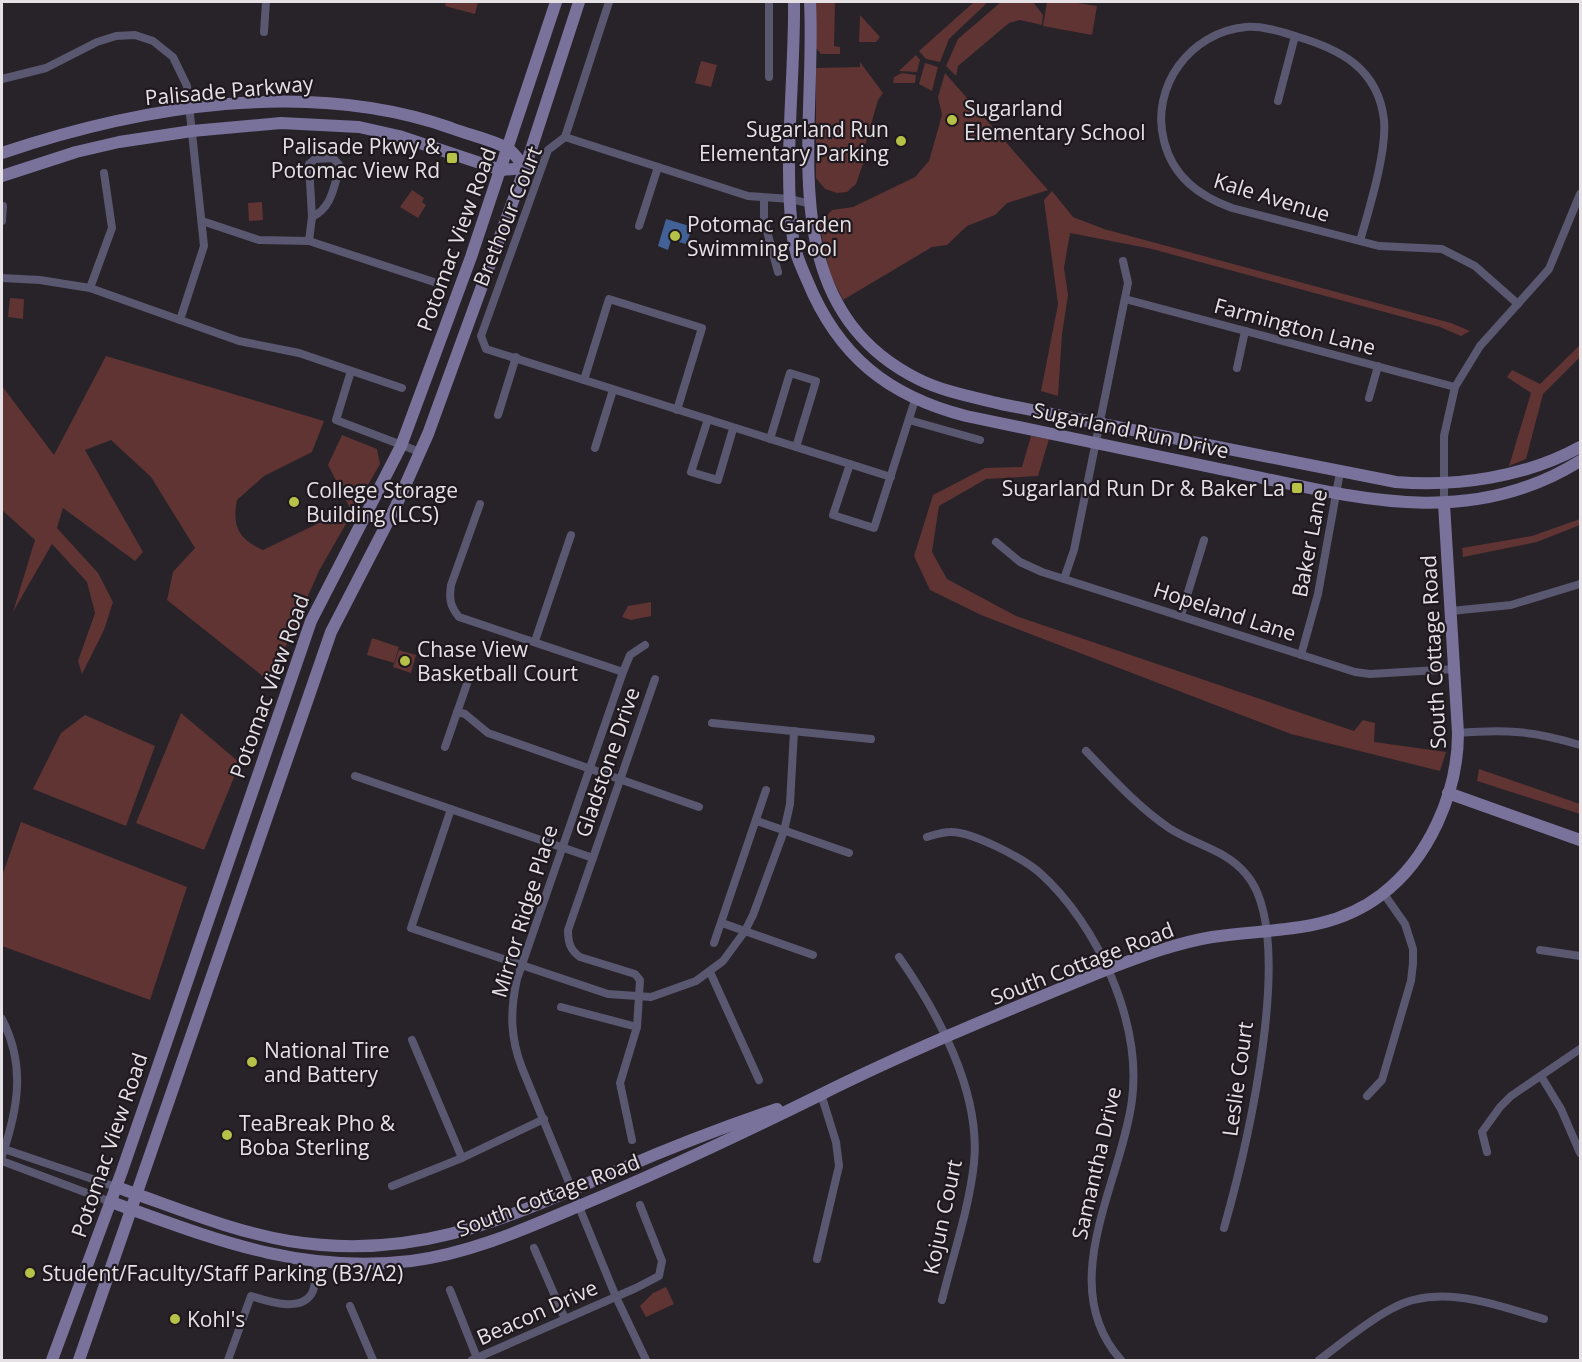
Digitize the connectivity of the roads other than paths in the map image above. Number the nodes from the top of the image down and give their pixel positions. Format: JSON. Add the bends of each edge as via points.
{"nodes":[{"id":1,"x":266,"y":2,"type":"edge"},
{"id":2,"x":556,"y":2,"type":"edge"},
{"id":3,"x":579,"y":2,"type":"edge"},
{"id":4,"x":609,"y":2,"type":"edge"},
{"id":5,"x":769,"y":2,"type":"edge"},
{"id":6,"x":794,"y":2,"type":"edge"},
{"id":7,"x":810,"y":2,"type":"edge"},
{"id":8,"x":264,"y":32,"type":"dead end"},
{"id":9,"x":1295,"y":36,"type":"junction"},
{"id":10,"x":769,"y":76,"type":"dead end"},
{"id":11,"x":2,"y":79,"type":"edge"},
{"id":12,"x":1278,"y":101,"type":"dead end"},
{"id":13,"x":190,"y":110,"type":"junction"},
{"id":14,"x":192,"y":131,"type":"junction"},
{"id":15,"x":565,"y":136,"type":"junction"},
{"id":16,"x":509,"y":149,"type":"junction"},
{"id":17,"x":2,"y":153,"type":"edge"},
{"id":18,"x":658,"y":167,"type":"junction"},
{"id":19,"x":525,"y":168,"type":"junction"},
{"id":20,"x":501,"y":170,"type":"junction"},
{"id":21,"x":104,"y":173,"type":"dead end"},
{"id":22,"x":2,"y":176,"type":"edge"},
{"id":23,"x":1581,"y":195,"type":"edge"},
{"id":24,"x":764,"y":198,"type":"junction"},
{"id":25,"x":791,"y":198,"type":"junction"},
{"id":26,"x":810,"y":204,"type":"junction"},
{"id":27,"x":3,"y":206,"type":"edge"},
{"id":28,"x":312,"y":218,"type":"junction"},
{"id":29,"x":2,"y":221,"type":"edge"},
{"id":30,"x":202,"y":221,"type":"junction"},
{"id":31,"x":639,"y":226,"type":"dead end"},
{"id":32,"x":309,"y":241,"type":"junction"},
{"id":33,"x":1360,"y":241,"type":"junction"},
{"id":34,"x":1123,"y":261,"type":"dead end"},
{"id":35,"x":778,"y":272,"type":"dead end"},
{"id":36,"x":2,"y":278,"type":"edge"},
{"id":37,"x":437,"y":283,"type":"dead end"},
{"id":38,"x":90,"y":288,"type":"junction"},
{"id":39,"x":1125,"y":299,"type":"junction"},
{"id":40,"x":1518,"y":304,"type":"junction"},
{"id":41,"x":180,"y":320,"type":"junction"},
{"id":42,"x":1245,"y":332,"type":"junction"},
{"id":43,"x":516,"y":357,"type":"junction"},
{"id":44,"x":1378,"y":366,"type":"junction"},
{"id":45,"x":1237,"y":368,"type":"dead end"},
{"id":46,"x":351,"y":371,"type":"junction"},
{"id":47,"x":584,"y":380,"type":"junction"},
{"id":48,"x":402,"y":387,"type":"dead end"},
{"id":49,"x":1455,"y":387,"type":"junction"},
{"id":50,"x":613,"y":390,"type":"junction"},
{"id":51,"x":1369,"y":398,"type":"dead end"},
{"id":52,"x":915,"y":400,"type":"junction"},
{"id":53,"x":677,"y":410,"type":"junction"},
{"id":54,"x":498,"y":415,"type":"dead end"},
{"id":55,"x":708,"y":419,"type":"junction"},
{"id":56,"x":909,"y":420,"type":"junction"},
{"id":57,"x":1099,"y":424,"type":"junction"},
{"id":58,"x":733,"y":429,"type":"junction"},
{"id":59,"x":770,"y":439,"type":"junction"},
{"id":60,"x":980,"y":441,"type":"dead end"},
{"id":61,"x":1095,"y":443,"type":"junction"},
{"id":62,"x":401,"y":446,"type":"junction"},
{"id":63,"x":796,"y":447,"type":"junction"},
{"id":64,"x":1581,"y":447,"type":"edge"},
{"id":65,"x":595,"y":448,"type":"dead end"},
{"id":66,"x":420,"y":452,"type":"junction"},
{"id":67,"x":1581,"y":461,"type":"edge"},
{"id":68,"x":850,"y":464,"type":"junction"},
{"id":69,"x":1340,"y":472,"type":"junction"},
{"id":70,"x":891,"y":477,"type":"junction"},
{"id":71,"x":1444,"y":483,"type":"junction"},
{"id":72,"x":1337,"y":495,"type":"junction"},
{"id":73,"x":480,"y":504,"type":"dead end"},
{"id":74,"x":1444,"y":504,"type":"junction"},
{"id":75,"x":572,"y":535,"type":"dead end"},
{"id":76,"x":1204,"y":540,"type":"dead end"},
{"id":77,"x":996,"y":542,"type":"dead end"},
{"id":78,"x":1064,"y":579,"type":"junction"},
{"id":79,"x":1581,"y":584,"type":"edge"},
{"id":80,"x":1451,"y":611,"type":"junction"},
{"id":81,"x":1181,"y":615,"type":"junction"},
{"id":82,"x":535,"y":641,"type":"junction"},
{"id":83,"x":645,"y":645,"type":"dead end"},
{"id":84,"x":1301,"y":655,"type":"junction"},
{"id":85,"x":1455,"y":669,"type":"junction"},
{"id":86,"x":623,"y":672,"type":"junction"},
{"id":87,"x":469,"y":678,"type":"dead end"},
{"id":88,"x":655,"y":678,"type":"dead end"},
{"id":89,"x":457,"y":712,"type":"junction"},
{"id":90,"x":712,"y":723,"type":"dead end"},
{"id":91,"x":794,"y":731,"type":"junction"},
{"id":92,"x":1458,"y":733,"type":"junction"},
{"id":93,"x":871,"y":739,"type":"dead end"},
{"id":94,"x":1581,"y":746,"type":"edge"},
{"id":95,"x":445,"y":747,"type":"dead end"},
{"id":96,"x":1086,"y":751,"type":"dead end"},
{"id":97,"x":590,"y":770,"type":"junction"},
{"id":98,"x":355,"y":776,"type":"dead end"},
{"id":99,"x":621,"y":780,"type":"junction"},
{"id":100,"x":766,"y":790,"type":"dead end"},
{"id":101,"x":1448,"y":793,"type":"junction"},
{"id":102,"x":699,"y":807,"type":"dead end"},
{"id":103,"x":451,"y":809,"type":"junction"},
{"id":104,"x":757,"y":821,"type":"junction"},
{"id":105,"x":784,"y":831,"type":"junction"},
{"id":106,"x":927,"y":837,"type":"dead end"},
{"id":107,"x":1581,"y":840,"type":"edge"},
{"id":108,"x":562,"y":847,"type":"junction"},
{"id":109,"x":849,"y":853,"type":"dead end"},
{"id":110,"x":593,"y":858,"type":"junction"},
{"id":111,"x":1384,"y":894,"type":"junction"},
{"id":112,"x":722,"y":923,"type":"junction"},
{"id":113,"x":745,"y":931,"type":"junction"},
{"id":114,"x":1268,"y":933,"type":"junction"},
{"id":115,"x":714,"y":943,"type":"dead end"},
{"id":116,"x":1540,"y":950,"type":"dead end"},
{"id":117,"x":813,"y":955,"type":"dead end"},
{"id":118,"x":1581,"y":956,"type":"edge"},
{"id":119,"x":899,"y":957,"type":"dead end"},
{"id":120,"x":521,"y":966,"type":"junction"},
{"id":121,"x":1107,"y":970,"type":"junction"},
{"id":122,"x":710,"y":972,"type":"junction"},
{"id":123,"x":640,"y":998,"type":"junction"},
{"id":124,"x":561,"y":1007,"type":"dead end"},
{"id":125,"x":2,"y":1019,"type":"edge"},
{"id":126,"x":637,"y":1027,"type":"junction"},
{"id":127,"x":948,"y":1038,"type":"junction"},
{"id":128,"x":412,"y":1040,"type":"dead end"},
{"id":129,"x":1581,"y":1049,"type":"edge"},
{"id":130,"x":1541,"y":1076,"type":"junction"},
{"id":131,"x":759,"y":1080,"type":"dead end"},
{"id":132,"x":821,"y":1094,"type":"junction"},
{"id":133,"x":1366,"y":1096,"type":"dead end"},
{"id":134,"x":544,"y":1119,"type":"junction"},
{"id":135,"x":632,"y":1140,"type":"dead end"},
{"id":136,"x":3,"y":1152,"type":"edge"},
{"id":137,"x":1487,"y":1152,"type":"dead end"},
{"id":138,"x":1581,"y":1153,"type":"edge"},
{"id":139,"x":462,"y":1158,"type":"junction"},
{"id":140,"x":2,"y":1161,"type":"edge"},
{"id":141,"x":393,"y":1186,"type":"dead end"},
{"id":142,"x":116,"y":1187,"type":"junction"},
{"id":143,"x":573,"y":1190,"type":"junction"},
{"id":144,"x":137,"y":1194,"type":"junction"},
{"id":145,"x":111,"y":1202,"type":"junction"},
{"id":146,"x":640,"y":1205,"type":"dead end"},
{"id":147,"x":579,"y":1206,"type":"junction"},
{"id":148,"x":132,"y":1210,"type":"junction"},
{"id":149,"x":1224,"y":1228,"type":"dead end"},
{"id":150,"x":534,"y":1248,"type":"dead end"},
{"id":151,"x":817,"y":1259,"type":"dead end"},
{"id":152,"x":317,"y":1262,"type":"junction"},
{"id":153,"x":450,"y":1290,"type":"dead end"},
{"id":154,"x":616,"y":1297,"type":"junction"},
{"id":155,"x":942,"y":1300,"type":"dead end"},
{"id":156,"x":350,"y":1306,"type":"dead end"},
{"id":157,"x":565,"y":1319,"type":"junction"},
{"id":158,"x":1544,"y":1319,"type":"dead end"},
{"id":159,"x":474,"y":1359,"type":"edge"},
{"id":160,"x":52,"y":1360,"type":"edge"},
{"id":161,"x":79,"y":1360,"type":"edge"},
{"id":162,"x":228,"y":1360,"type":"edge"},
{"id":163,"x":373,"y":1360,"type":"edge"},
{"id":164,"x":646,"y":1360,"type":"edge"},
{"id":165,"x":1121,"y":1360,"type":"edge"},
{"id":166,"x":1319,"y":1360,"type":"edge"}],
"edges":[{"from":1,"to":8,"type":"street"},
{"from":2,"to":16,"type":"street","name":"Potomac View Road"},
{"from":3,"to":19,"type":"street","name":"Potomac View Road"},
{"from":4,"to":15,"type":"street","name":"Brethour Court"},
{"from":5,"to":10,"type":"street"},
{"from":6,"to":25,"type":"street","name":"Sugarland Run Drive"},
{"from":7,"to":26,"type":"street","name":"Sugarland Run Drive"},
{"from":9,"to":12,"type":"street"},
{"from":9,"to":33,"type":"street","name":"Kale Avenue","via":[[1345,55],[1368,77],[1378,98],[1384,120],[1383,141]]},
{"from":9,"to":33,"type":"street","name":"Kale Avenue","via":[[1246,27],[1219,34],[1196,47],[1174,73],[1162,100],[1166,150],[1185,181],[1216,202]]},
{"from":11,"to":13,"type":"street","via":[[46,68],[103,39],[135,35],[153,41],[173,57],[183,73]]},
{"from":13,"to":14,"type":"street"},
{"from":13,"to":16,"type":"street","name":"Palisade Parkway","via":[[276,102],[337,103],[413,116]]},
{"from":13,"to":17,"type":"street","name":"Palisade Parkway","via":[[116,121]]},
{"from":14,"to":20,"type":"street","name":"Palisade Parkway","via":[[281,123],[353,126],[399,136]]},
{"from":14,"to":22,"type":"street","name":"Palisade Parkway","via":[[98,147]]},
{"from":14,"to":30,"type":"street"},
{"from":15,"to":18,"type":"street"},
{"from":15,"to":43,"type":"street","name":"Brethour Court","via":[[548,150],[481,336],[486,349]]},
{"from":16,"to":19,"type":"street"},
{"from":16,"to":20,"type":"street","name":"Potomac View Road"},
{"from":18,"to":24,"type":"street"},
{"from":18,"to":31,"type":"street"},
{"from":19,"to":20,"type":"street","name":"Palisade Parkway"},
{"from":19,"to":66,"type":"street","name":"Potomac View Road"},
{"from":20,"to":62,"type":"street","name":"Potomac View Road"},
{"from":21,"to":38,"type":"street","via":[[112,228]]},
{"from":23,"to":40,"type":"street","via":[[1555,259]]},
{"from":24,"to":25,"type":"street"},
{"from":24,"to":35,"type":"street","via":[[764,220]]},
{"from":25,"to":26,"type":"street"},
{"from":25,"to":52,"type":"street","name":"Sugarland Run Drive","via":[[797,257],[825,318],[856,357],[879,378]]},
{"from":26,"to":57,"type":"street","name":"Sugarland Run Drive","via":[[817,255],[832,295],[856,331],[882,355],[908,374],[946,391]]},
{"from":27,"to":29,"type":"street"},
{"from":28,"to":28,"type":"street","via":[[327,207],[340,166],[333,158],[315,159],[309,164]]},
{"from":28,"to":32,"type":"street"},
{"from":30,"to":32,"type":"street","via":[[259,240]]},
{"from":30,"to":41,"type":"street","via":[[201,263]]},
{"from":32,"to":37,"type":"street"},
{"from":33,"to":40,"type":"street","name":"Kale Avenue","via":[[1456,254]]},
{"from":34,"to":39,"type":"street","via":[[1128,283]]},
{"from":36,"to":38,"type":"street"},
{"from":38,"to":41,"type":"street"},
{"from":39,"to":42,"type":"street","name":"Farmington Lane"},
{"from":39,"to":57,"type":"street"},
{"from":40,"to":49,"type":"street","via":[[1480,346]]},
{"from":41,"to":46,"type":"street"},
{"from":42,"to":44,"type":"street","name":"Farmington Lane"},
{"from":42,"to":45,"type":"street"},
{"from":43,"to":47,"type":"street","name":"Brethour Court"},
{"from":43,"to":54,"type":"street"},
{"from":44,"to":49,"type":"street","name":"Farmington Lane"},
{"from":44,"to":51,"type":"street"},
{"from":46,"to":48,"type":"street"},
{"from":46,"to":62,"type":"street","via":[[336,420]]},
{"from":47,"to":50,"type":"street","name":"Brethour Court"},
{"from":47,"to":53,"type":"street","via":[[609,299],[702,328]]},
{"from":49,"to":71,"type":"street","via":[[1444,436]]},
{"from":50,"to":53,"type":"street","name":"Brethour Court"},
{"from":50,"to":65,"type":"street"},
{"from":52,"to":56,"type":"street"},
{"from":52,"to":61,"type":"street","name":"Sugarland Run Drive","via":[[966,416]]},
{"from":53,"to":55,"type":"street","name":"Brethour Court"},
{"from":55,"to":58,"type":"street","name":"Brethour Court"},
{"from":55,"to":58,"type":"street","via":[[691,472],[718,480]]},
{"from":56,"to":60,"type":"street"},
{"from":56,"to":70,"type":"street"},
{"from":57,"to":61,"type":"street"},
{"from":57,"to":69,"type":"street","name":"Sugarland Run Drive"},
{"from":58,"to":59,"type":"street","name":"Brethour Court"},
{"from":59,"to":63,"type":"street","name":"Brethour Court"},
{"from":59,"to":63,"type":"street","via":[[790,373],[816,381]]},
{"from":61,"to":72,"type":"street","name":"Sugarland Run Drive"},
{"from":61,"to":78,"type":"street","via":[[1074,550]]},
{"from":62,"to":66,"type":"street"},
{"from":62,"to":142,"type":"street","name":"Potomac View Road","via":[[311,621]]},
{"from":63,"to":68,"type":"street","name":"Brethour Court"},
{"from":64,"to":71,"type":"street","name":"Sugarland Run Drive","via":[[1520,470]]},
{"from":66,"to":144,"type":"street","name":"Potomac View Road","via":[[331,632]]},
{"from":67,"to":74,"type":"street","name":"Sugarland Run Drive","via":[[1519,490]]},
{"from":68,"to":70,"type":"street","name":"Brethour Court"},
{"from":68,"to":70,"type":"street","via":[[833,515],[854,522],[874,528]]},
{"from":69,"to":71,"type":"street","name":"Sugarland Run Drive","via":[[1396,483]]},
{"from":69,"to":72,"type":"street","name":"Baker Lane"},
{"from":71,"to":74,"type":"street"},
{"from":72,"to":74,"type":"street","name":"Sugarland Run Drive"},
{"from":72,"to":84,"type":"street","name":"Baker Lane","via":[[1318,594]]},
{"from":73,"to":82,"type":"street","via":[[451,585],[452,608],[459,617]]},
{"from":74,"to":80,"type":"street","name":"South Cottage Road"},
{"from":75,"to":82,"type":"street"},
{"from":76,"to":81,"type":"street"},
{"from":77,"to":78,"type":"street","name":"Hopeland Lane","via":[[1020,562]]},
{"from":78,"to":81,"type":"street","name":"Hopeland Lane"},
{"from":79,"to":80,"type":"street","via":[[1511,605]]},
{"from":80,"to":85,"type":"street","name":"South Cottage Road"},
{"from":81,"to":84,"type":"street","name":"Hopeland Lane"},
{"from":82,"to":86,"type":"street"},
{"from":83,"to":86,"type":"street","name":"Mirror Ridge Place","via":[[630,655]]},
{"from":84,"to":85,"type":"street","name":"Hopeland Lane","via":[[1370,674]]},
{"from":85,"to":92,"type":"street","name":"South Cottage Road"},
{"from":86,"to":97,"type":"street","name":"Mirror Ridge Place"},
{"from":87,"to":89,"type":"street"},
{"from":88,"to":99,"type":"street","name":"Gladstone Drive"},
{"from":89,"to":95,"type":"street"},
{"from":89,"to":97,"type":"street","via":[[488,733]]},
{"from":90,"to":91,"type":"street"},
{"from":91,"to":93,"type":"street"},
{"from":91,"to":105,"type":"street","via":[[790,804]]},
{"from":92,"to":94,"type":"street","via":[[1501,729],[1531,732]]},
{"from":92,"to":101,"type":"street","name":"South Cottage Road","via":[[1456,768]]},
{"from":96,"to":114,"type":"street","name":"Leslie Court","via":[[1150,813],[1240,867],[1259,896]]},
{"from":97,"to":99,"type":"street"},
{"from":97,"to":108,"type":"street","name":"Mirror Ridge Place"},
{"from":98,"to":103,"type":"street","name":"Gladstone Drive"},
{"from":99,"to":102,"type":"street"},
{"from":99,"to":110,"type":"street","name":"Gladstone Drive"},
{"from":100,"to":104,"type":"street"},
{"from":101,"to":107,"type":"street"},
{"from":101,"to":111,"type":"street","name":"South Cottage Road","via":[[1424,847]]},
{"from":103,"to":108,"type":"street","name":"Gladstone Drive"},
{"from":103,"to":120,"type":"street","via":[[411,928]]},
{"from":104,"to":105,"type":"street"},
{"from":104,"to":112,"type":"street"},
{"from":105,"to":109,"type":"street"},
{"from":105,"to":113,"type":"street"},
{"from":106,"to":121,"type":"street","name":"Samantha Drive","via":[[951,832],[1010,852],[1036,869],[1075,909]]},
{"from":108,"to":110,"type":"street","name":"Gladstone Drive"},
{"from":108,"to":120,"type":"street","name":"Mirror Ridge Place"},
{"from":110,"to":123,"type":"street","name":"Gladstone Drive","via":[[568,930],[568,941],[580,957],[635,974],[640,980]]},
{"from":111,"to":114,"type":"street","name":"South Cottage Road","via":[[1348,916]]},
{"from":111,"to":133,"type":"street","via":[[1405,924],[1413,963],[1382,1080]]},
{"from":112,"to":113,"type":"street"},
{"from":112,"to":115,"type":"street"},
{"from":113,"to":117,"type":"street"},
{"from":113,"to":122,"type":"street"},
{"from":114,"to":121,"type":"street","name":"South Cottage Road","via":[[1194,940]]},
{"from":114,"to":149,"type":"street","name":"Leslie Court","via":[[1268,984],[1254,1095]]},
{"from":116,"to":118,"type":"street"},
{"from":119,"to":127,"type":"street","name":"Kojun Court","via":[[929,1000]]},
{"from":120,"to":123,"type":"street","via":[[589,990]]},
{"from":120,"to":134,"type":"street","name":"Mirror Ridge Place","via":[[512,1004],[515,1050]]},
{"from":121,"to":127,"type":"street","name":"South Cottage Road"},
{"from":121,"to":165,"type":"street","name":"Samantha Drive","via":[[1130,1038],[1133,1086],[1130,1113],[1095,1243],[1091,1279],[1101,1329]]},
{"from":122,"to":123,"type":"street","via":[[672,991]]},
{"from":122,"to":131,"type":"street"},
{"from":123,"to":126,"type":"street"},
{"from":124,"to":126,"type":"street"},
{"from":125,"to":136,"type":"street","via":[[14,1050],[18,1088]]},
{"from":126,"to":135,"type":"street","via":[[620,1083]]},
{"from":127,"to":132,"type":"street","name":"South Cottage Road"},
{"from":127,"to":155,"type":"street","name":"Kojun Court","via":[[971,1115],[974,1151],[968,1198]]},
{"from":128,"to":139,"type":"street"},
{"from":129,"to":130,"type":"street"},
{"from":130,"to":137,"type":"street","via":[[1511,1096],[1490,1119],[1482,1132]]},
{"from":130,"to":138,"type":"street"},
{"from":132,"to":143,"type":"street","name":"South Cottage Road","via":[[721,1128]]},
{"from":132,"to":147,"type":"street","name":"South Cottage Road","via":[[689,1160]]},
{"from":132,"to":151,"type":"street","via":[[839,1166]]},
{"from":134,"to":139,"type":"street"},
{"from":134,"to":143,"type":"street","name":"Mirror Ridge Place"},
{"from":136,"to":142,"type":"street","name":"South Cottage Road"},
{"from":139,"to":141,"type":"street"},
{"from":140,"to":145,"type":"street","name":"South Cottage Road"},
{"from":142,"to":144,"type":"street","name":"South Cottage Road"},
{"from":142,"to":145,"type":"street","name":"Potomac View Road"},
{"from":143,"to":144,"type":"street","name":"South Cottage Road","via":[[464,1232],[414,1242],[356,1246],[276,1238]]},
{"from":143,"to":147,"type":"street","name":"Mirror Ridge Place"},
{"from":144,"to":148,"type":"street","name":"Potomac View Road"},
{"from":145,"to":148,"type":"street","name":"South Cottage Road"},
{"from":145,"to":160,"type":"street","name":"Potomac View Road"},
{"from":146,"to":154,"type":"street","name":"Beacon Drive","via":[[662,1268],[652,1281]]},
{"from":147,"to":152,"type":"street","name":"South Cottage Road","via":[[502,1239],[444,1255],[368,1264]]},
{"from":147,"to":154,"type":"street","name":"Mirror Ridge Place"},
{"from":148,"to":152,"type":"street","name":"South Cottage Road","via":[[260,1253]]},
{"from":148,"to":161,"type":"street","name":"Potomac View Road"},
{"from":150,"to":157,"type":"street"},
{"from":152,"to":162,"type":"street","via":[[314,1289],[303,1300],[282,1304],[250,1296]]},
{"from":153,"to":159,"type":"street"},
{"from":154,"to":157,"type":"street","name":"Beacon Drive"},
{"from":154,"to":164,"type":"street","name":"Mirror Ridge Place"},
{"from":156,"to":163,"type":"street"},
{"from":157,"to":159,"type":"street","name":"Beacon Drive"},
{"from":158,"to":166,"type":"street","via":[[1470,1299],[1413,1300],[1389,1310]]}]}
